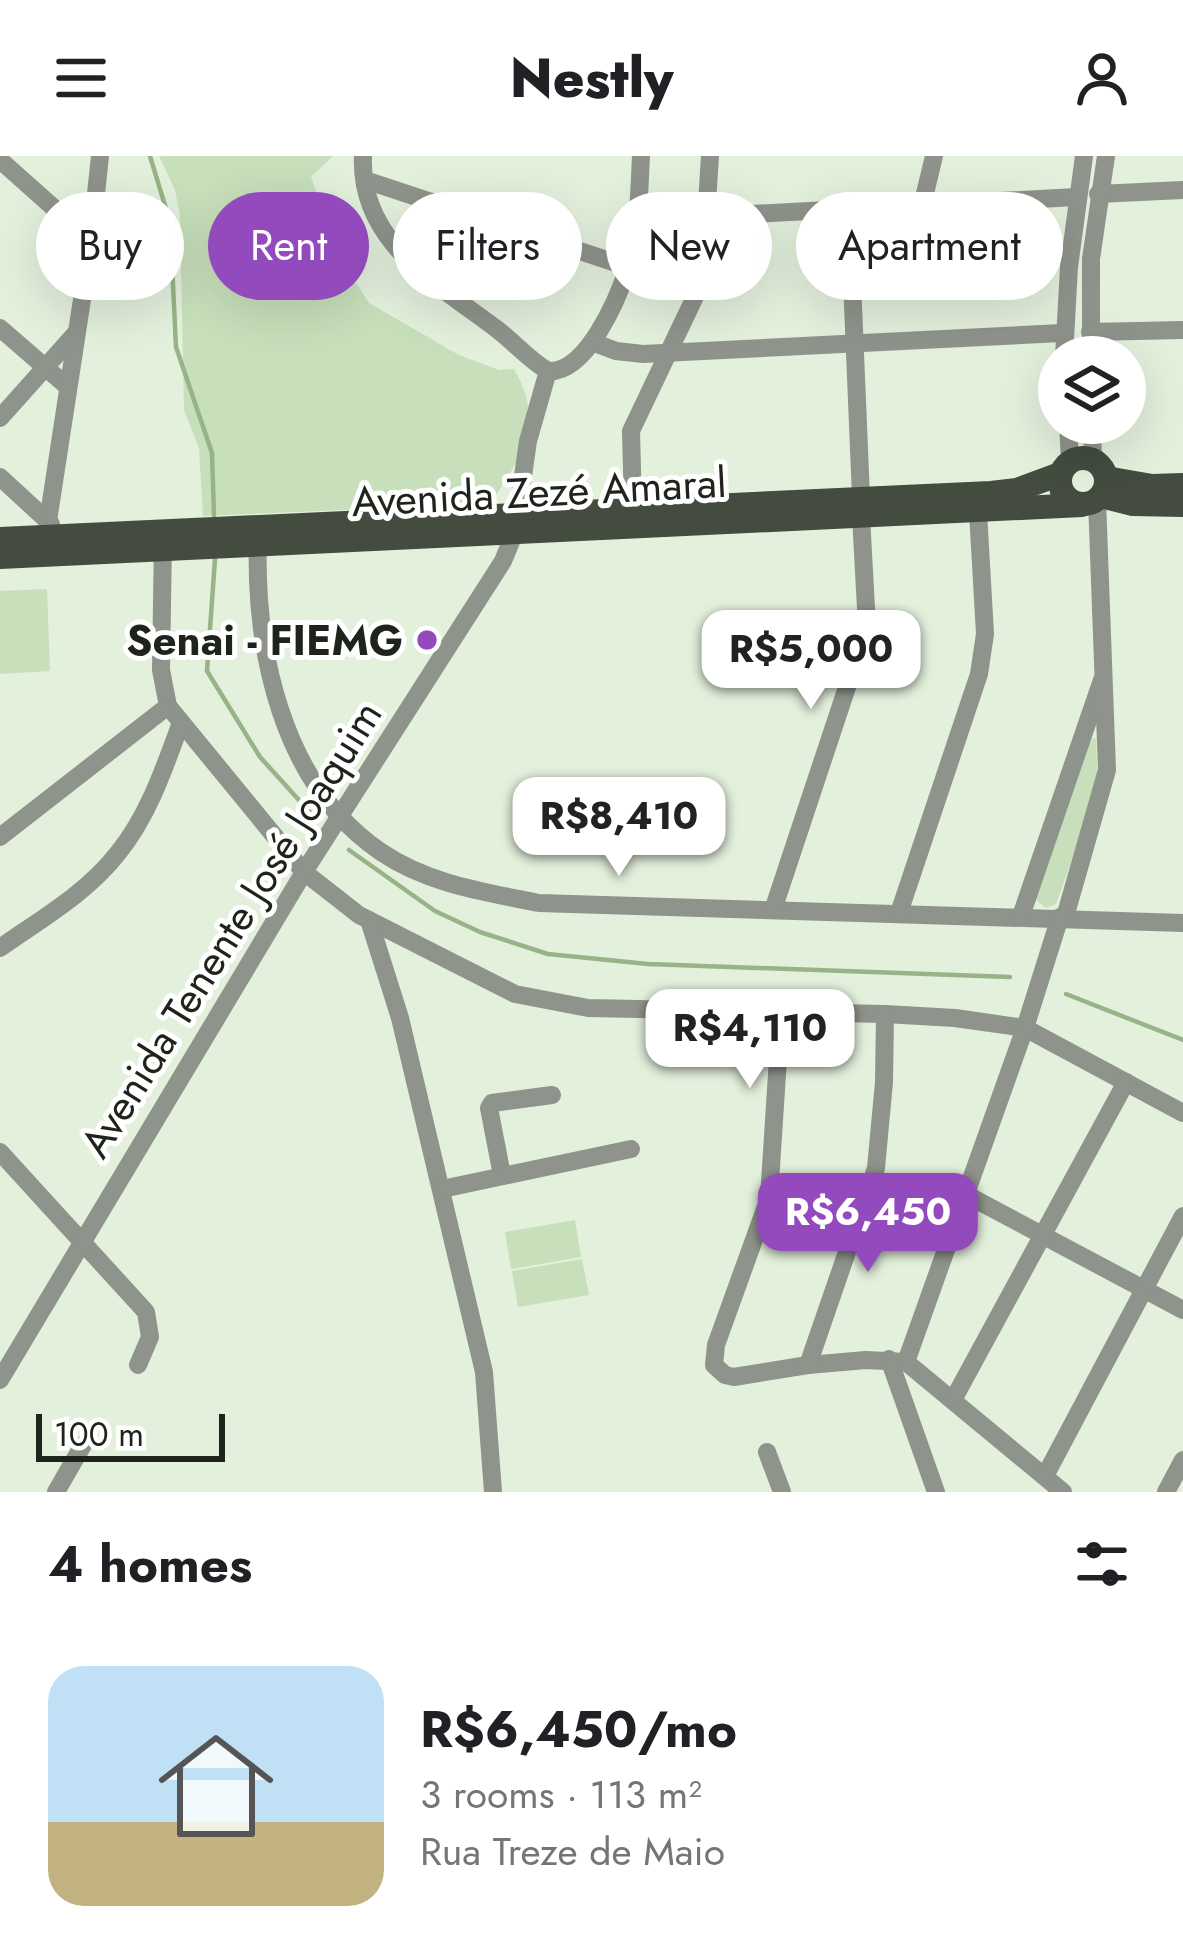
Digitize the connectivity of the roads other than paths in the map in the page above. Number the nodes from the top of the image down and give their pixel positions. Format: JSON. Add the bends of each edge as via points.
{"nodes":[{"id":1,"x":100,"y":156,"type":"edge"},
{"id":2,"x":363,"y":156,"type":"edge"},
{"id":3,"x":641,"y":156,"type":"edge"},
{"id":4,"x":710,"y":156,"type":"edge"},
{"id":5,"x":934,"y":156,"type":"edge"},
{"id":6,"x":1084,"y":156,"type":"edge"},
{"id":7,"x":1106,"y":156,"type":"edge"},
{"id":8,"x":0,"y":160,"type":"edge"},
{"id":9,"x":365,"y":180,"type":"junction"},
{"id":10,"x":1183,"y":190,"type":"edge"},
{"id":11,"x":36,"y":192,"type":"edge"},
{"id":12,"x":96,"y":192,"type":"edge"},
{"id":13,"x":639,"y":192,"type":"edge"},
{"id":14,"x":708,"y":192,"type":"edge"},
{"id":15,"x":925,"y":192,"type":"edge"},
{"id":16,"x":1097,"y":194,"type":"junction"},
{"id":17,"x":1076,"y":196,"type":"junction"},
{"id":18,"x":1063,"y":197,"type":"edge"},
{"id":19,"x":606,"y":260,"type":"edge"},
{"id":20,"x":81,"y":300,"type":"edge"},
{"id":21,"x":612,"y":300,"type":"edge"},
{"id":22,"x":694,"y":300,"type":"edge"},
{"id":23,"x":852,"y":300,"type":"edge"},
{"id":24,"x":0,"y":328,"type":"edge"},
{"id":25,"x":1183,"y":330,"type":"edge"},
{"id":26,"x":1090,"y":332,"type":"junction"},
{"id":27,"x":76,"y":333,"type":"junction"},
{"id":28,"x":1062,"y":333,"type":"junction"},
{"id":29,"x":1062,"y":336,"type":"edge"},
{"id":30,"x":1090,"y":336,"type":"edge"},
{"id":31,"x":592,"y":342,"type":"junction"},
{"id":32,"x":853,"y":343,"type":"junction"},
{"id":33,"x":669,"y":352,"type":"junction"},
{"id":34,"x":43,"y":367,"type":"junction"},
{"id":35,"x":548,"y":371,"type":"junction"},
{"id":36,"x":68,"y":387,"type":"junction"},
{"id":37,"x":0,"y":418,"type":"edge"},
{"id":38,"x":1075,"y":444,"type":"edge"},
{"id":39,"x":1090,"y":444,"type":"edge"},
{"id":40,"x":0,"y":477,"type":"edge"},
{"id":41,"x":1087,"y":482,"type":"junction"},
{"id":42,"x":1183,"y":485,"type":"edge"},
{"id":43,"x":1183,"y":506,"type":"edge"},
{"id":44,"x":861,"y":507,"type":"junction"},
{"id":45,"x":978,"y":512,"type":"junction"},
{"id":46,"x":630,"y":517,"type":"junction"},
{"id":47,"x":515,"y":523,"type":"junction"},
{"id":48,"x":56,"y":528,"type":"junction"},
{"id":49,"x":258,"y":536,"type":"junction"},
{"id":50,"x":0,"y":538,"type":"edge"},
{"id":51,"x":163,"y":540,"type":"junction"},
{"id":52,"x":0,"y":557,"type":"edge"},
{"id":53,"x":1105,"y":670,"type":"junction"},
{"id":54,"x":168,"y":706,"type":"junction"},
{"id":55,"x":180,"y":725,"type":"junction"},
{"id":56,"x":340,"y":815,"type":"junction"},
{"id":57,"x":0,"y":837,"type":"edge"},
{"id":58,"x":304,"y":872,"type":"junction"},
{"id":59,"x":773,"y":910,"type":"junction"},
{"id":60,"x":898,"y":913,"type":"junction"},
{"id":61,"x":1021,"y":916,"type":"junction"},
{"id":62,"x":1062,"y":917,"type":"junction"},
{"id":63,"x":369,"y":920,"type":"junction"},
{"id":64,"x":1183,"y":923,"type":"edge"},
{"id":65,"x":0,"y":948,"type":"edge"},
{"id":66,"x":781,"y":1012,"type":"junction"},
{"id":67,"x":885,"y":1014,"type":"junction"},
{"id":68,"x":1025,"y":1028,"type":"junction"},
{"id":69,"x":1126,"y":1082,"type":"junction"},
{"id":70,"x":552,"y":1094,"type":"dead end"},
{"id":71,"x":1183,"y":1113,"type":"edge"},
{"id":72,"x":631,"y":1149,"type":"dead end"},
{"id":73,"x":0,"y":1152,"type":"edge"},
{"id":74,"x":502,"y":1175,"type":"junction"},
{"id":75,"x":442,"y":1189,"type":"junction"},
{"id":76,"x":967,"y":1195,"type":"junction"},
{"id":77,"x":1183,"y":1216,"type":"edge"},
{"id":78,"x":1042,"y":1235,"type":"junction"},
{"id":79,"x":80,"y":1243,"type":"junction"},
{"id":80,"x":1145,"y":1290,"type":"junction"},
{"id":81,"x":1183,"y":1310,"type":"edge"},
{"id":82,"x":898,"y":1360,"type":"junction"},
{"id":83,"x":138,"y":1365,"type":"dead end"},
{"id":84,"x":808,"y":1365,"type":"junction"},
{"id":85,"x":0,"y":1380,"type":"edge"},
{"id":86,"x":953,"y":1400,"type":"junction"},
{"id":87,"x":83,"y":1445,"type":"dead end"},
{"id":88,"x":767,"y":1452,"type":"dead end"},
{"id":89,"x":1183,"y":1460,"type":"edge"},
{"id":90,"x":1045,"y":1476,"type":"junction"},
{"id":91,"x":56,"y":1492,"type":"edge"},
{"id":92,"x":493,"y":1492,"type":"edge"},
{"id":93,"x":782,"y":1492,"type":"edge"},
{"id":94,"x":936,"y":1492,"type":"edge"},
{"id":95,"x":1064,"y":1492,"type":"edge"},
{"id":96,"x":1166,"y":1492,"type":"edge"}],
"edges":[{"from":1,"to":12,"type":"street"},
{"from":2,"to":9,"type":"street"},
{"from":3,"to":13,"type":"street"},
{"from":4,"to":14,"type":"street"},
{"from":5,"to":15,"type":"street"},
{"from":6,"to":17,"type":"street"},
{"from":7,"to":16,"type":"street"},
{"from":8,"to":11,"type":"street"},
{"from":9,"to":19,"type":"street"},
{"from":9,"to":35,"type":"street","via":[[381,231],[400,253]]},
{"from":10,"to":16,"type":"street"},
{"from":16,"to":26,"type":"street"},
{"from":17,"to":18,"type":"street"},
{"from":17,"to":28,"type":"street"},
{"from":20,"to":27,"type":"street"},
{"from":21,"to":31,"type":"street"},
{"from":22,"to":33,"type":"street"},
{"from":23,"to":32,"type":"street"},
{"from":24,"to":34,"type":"street"},
{"from":25,"to":26,"type":"street"},
{"from":26,"to":30,"type":"street"},
{"from":27,"to":34,"type":"street"},
{"from":27,"to":36,"type":"street"},
{"from":28,"to":29,"type":"street"},
{"from":28,"to":32,"type":"street"},
{"from":31,"to":33,"type":"street"},
{"from":31,"to":35,"type":"street","via":[[567,370]]},
{"from":32,"to":33,"type":"street"},
{"from":32,"to":44,"type":"street"},
{"from":33,"to":46,"type":"street","via":[[631,431]]},
{"from":34,"to":36,"type":"street"},
{"from":34,"to":37,"type":"street"},
{"from":35,"to":47,"type":"street","name":"Avenida Tenente José Joaquim"},
{"from":36,"to":48,"type":"street"},
{"from":38,"to":41,"type":"street"},
{"from":39,"to":41,"type":"street"},
{"from":40,"to":48,"type":"street"},
{"from":41,"to":42,"type":"main road","name":"Avenida Zezé Amaral"},
{"from":41,"to":43,"type":"main road","name":"Avenida Zezé Amaral","via":[[1133,504]]},
{"from":41,"to":44,"type":"main road","name":"Avenida Zezé Amaral"},
{"from":41,"to":45,"type":"main road","name":"Avenida Zezé Amaral"},
{"from":41,"to":53,"type":"street"},
{"from":44,"to":45,"type":"main road","name":"Avenida Zezé Amaral"},
{"from":44,"to":46,"type":"main road","name":"Avenida Zezé Amaral"},
{"from":44,"to":59,"type":"street","via":[[867,626]]},
{"from":45,"to":60,"type":"street","via":[[986,634],[979,674]]},
{"from":46,"to":47,"type":"main road","name":"Avenida Zezé Amaral"},
{"from":47,"to":49,"type":"main road","name":"Avenida Zezé Amaral"},
{"from":47,"to":56,"type":"street","name":"Avenida Tenente José Joaquim","via":[[503,561]]},
{"from":48,"to":50,"type":"main road","name":"Avenida Zezé Amaral"},
{"from":48,"to":51,"type":"main road","name":"Avenida Zezé Amaral"},
{"from":49,"to":51,"type":"main road","name":"Avenida Zezé Amaral"},
{"from":49,"to":56,"type":"street","via":[[265,650],[282,720]]},
{"from":51,"to":52,"type":"main road","name":"Avenida Zezé Amaral"},
{"from":51,"to":54,"type":"street","via":[[160,670]]},
{"from":53,"to":61,"type":"street"},
{"from":53,"to":62,"type":"street","via":[[1105,787]]},
{"from":54,"to":55,"type":"street"},
{"from":54,"to":57,"type":"street"},
{"from":55,"to":58,"type":"street"},
{"from":55,"to":65,"type":"street","via":[[142,818],[117,855]]},
{"from":56,"to":58,"type":"street","name":"Avenida Tenente José Joaquim"},
{"from":56,"to":59,"type":"street","via":[[382,853],[447,884],[539,903]]},
{"from":58,"to":63,"type":"street"},
{"from":58,"to":79,"type":"street","name":"Avenida Tenente José Joaquim"},
{"from":59,"to":60,"type":"street"},
{"from":60,"to":61,"type":"street"},
{"from":61,"to":62,"type":"street"},
{"from":62,"to":64,"type":"street"},
{"from":62,"to":68,"type":"street"},
{"from":63,"to":66,"type":"street","via":[[515,994],[554,1003]]},
{"from":63,"to":75,"type":"street"},
{"from":66,"to":67,"type":"street"},
{"from":66,"to":84,"type":"street","via":[[769,1198],[713,1359],[734,1377]]},
{"from":67,"to":68,"type":"street"},
{"from":67,"to":84,"type":"street","via":[[876,1168]]},
{"from":68,"to":69,"type":"street"},
{"from":68,"to":76,"type":"street"},
{"from":69,"to":71,"type":"street"},
{"from":69,"to":78,"type":"street"},
{"from":70,"to":74,"type":"street","via":[[492,1103]]},
{"from":72,"to":74,"type":"street"},
{"from":73,"to":79,"type":"street"},
{"from":74,"to":75,"type":"street"},
{"from":75,"to":92,"type":"street","via":[[484,1372]]},
{"from":76,"to":78,"type":"street"},
{"from":76,"to":82,"type":"street"},
{"from":77,"to":80,"type":"street"},
{"from":78,"to":80,"type":"street"},
{"from":78,"to":86,"type":"street"},
{"from":79,"to":83,"type":"street","via":[[146,1312],[150,1337]]},
{"from":79,"to":85,"type":"street","name":"Avenida Tenente José Joaquim"},
{"from":80,"to":81,"type":"street"},
{"from":80,"to":90,"type":"street"},
{"from":82,"to":84,"type":"street"},
{"from":82,"to":86,"type":"street"},
{"from":82,"to":94,"type":"street"},
{"from":86,"to":90,"type":"street"},
{"from":87,"to":91,"type":"street"},
{"from":88,"to":93,"type":"street"},
{"from":89,"to":96,"type":"street"},
{"from":90,"to":95,"type":"street"}]}
